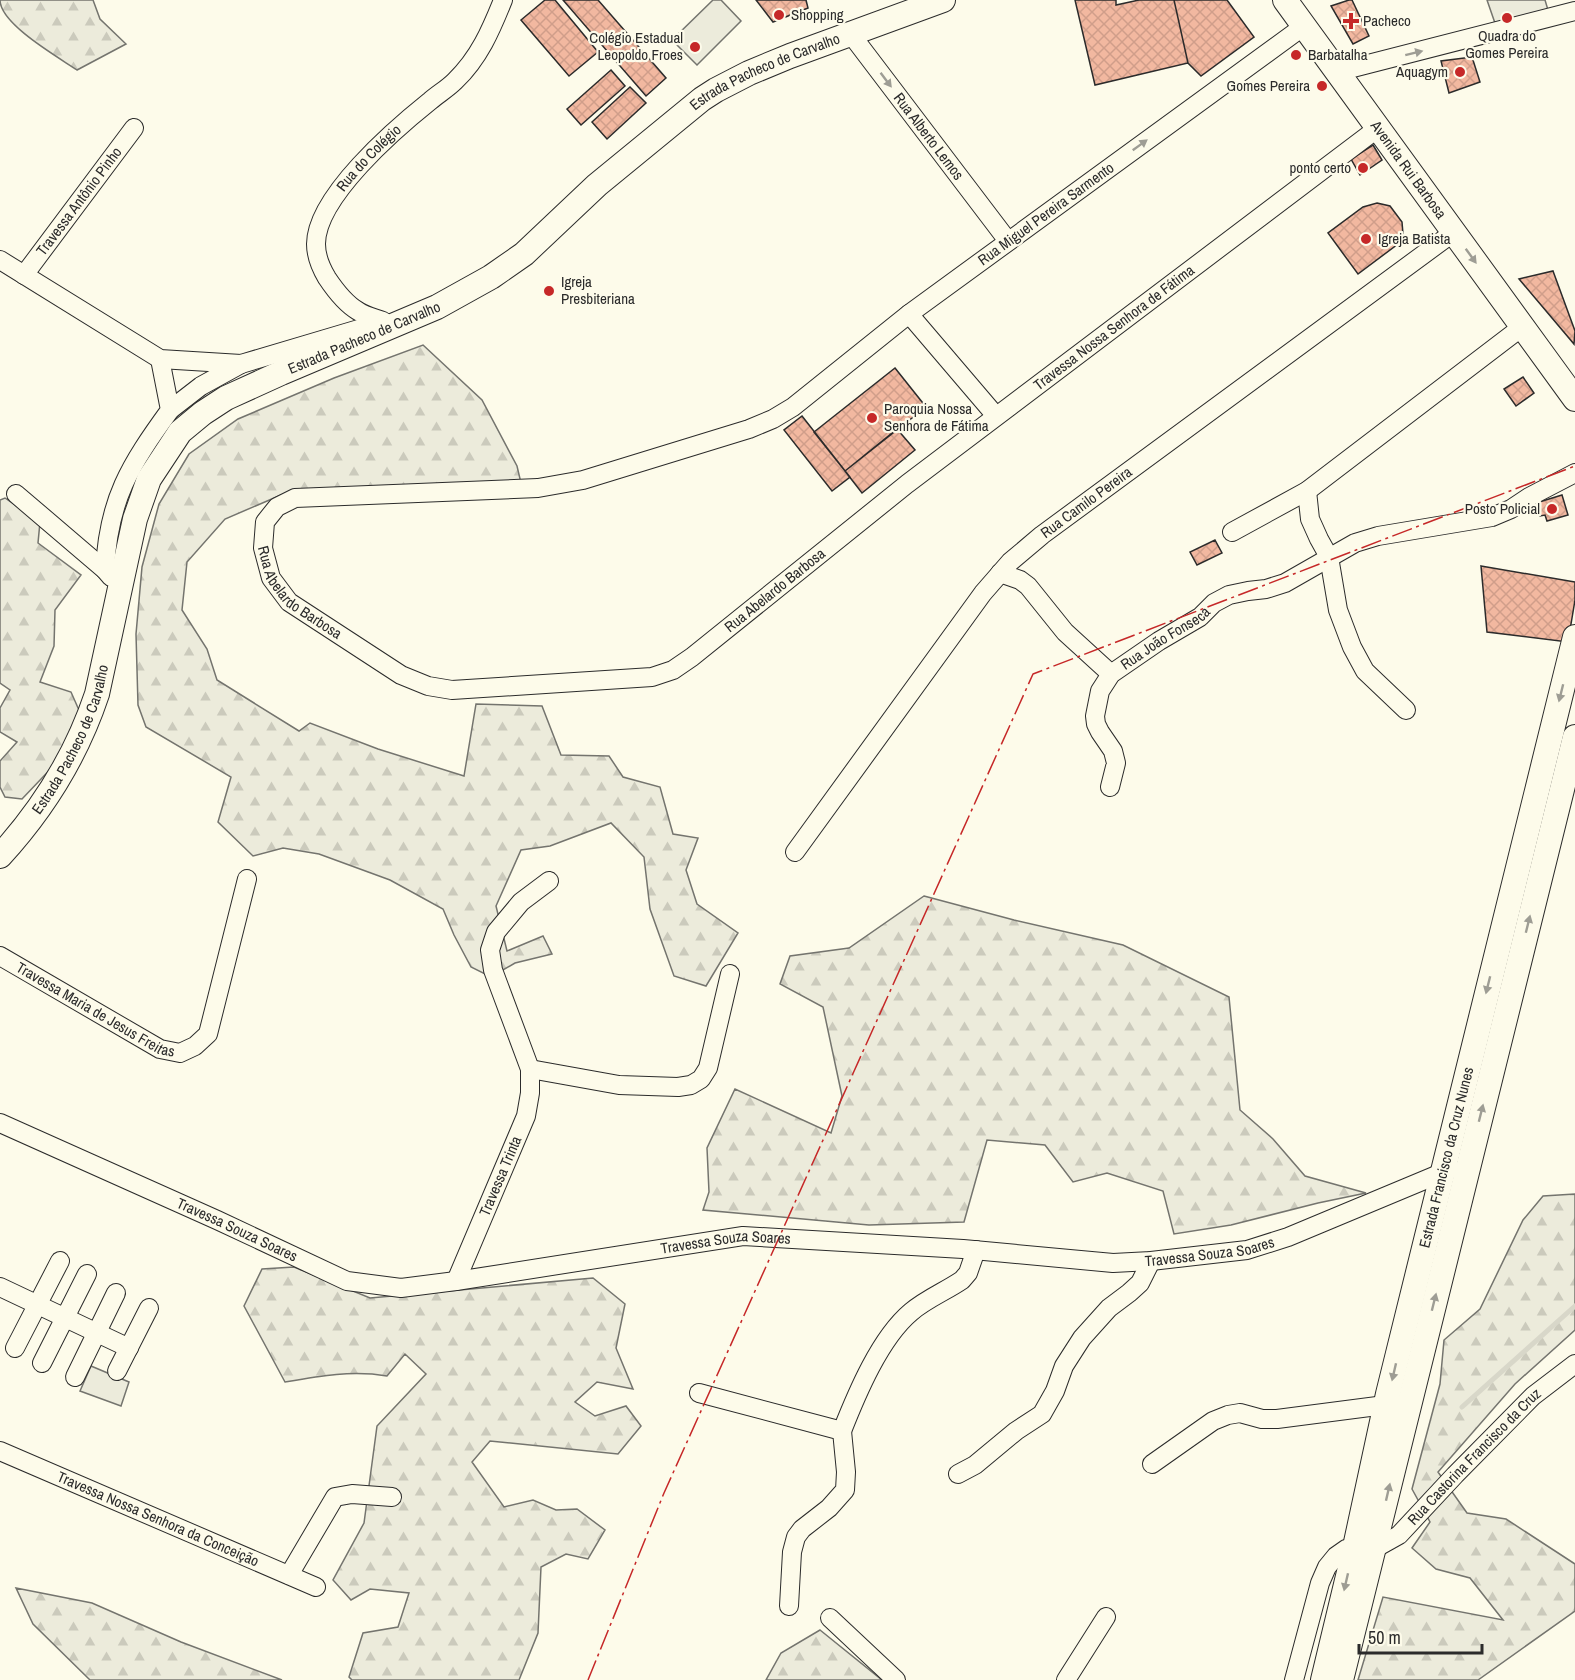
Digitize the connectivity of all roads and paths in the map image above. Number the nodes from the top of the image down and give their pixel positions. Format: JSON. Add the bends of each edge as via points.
{"nodes":[{"id":1,"x":503,"y":0,"type":"edge"},
{"id":2,"x":943,"y":0,"type":"edge"},
{"id":3,"x":1285,"y":0,"type":"edge"},
{"id":4,"x":1575,"y":11,"type":"edge"},
{"id":5,"x":1304,"y":26,"type":"junction"},
{"id":6,"x":850,"y":33,"type":"junction"},
{"id":7,"x":1337,"y":72,"type":"junction"},
{"id":8,"x":134,"y":128,"type":"dead end"},
{"id":9,"x":1378,"y":128,"type":"junction"},
{"id":10,"x":1454,"y":232,"type":"junction"},
{"id":11,"x":1008,"y":242,"type":"junction"},
{"id":12,"x":0,"y":260,"type":"edge"},
{"id":13,"x":24,"y":275,"type":"junction"},
{"id":14,"x":909,"y":314,"type":"junction"},
{"id":15,"x":417,"y":315,"type":"junction"},
{"id":16,"x":383,"y":321,"type":"junction"},
{"id":17,"x":1522,"y":327,"type":"junction"},
{"id":18,"x":160,"y":359,"type":"junction"},
{"id":19,"x":241,"y":364,"type":"junction"},
{"id":20,"x":1575,"y":399,"type":"edge"},
{"id":21,"x":793,"y":408,"type":"joint"},
{"id":22,"x":170,"y":410,"type":"junction"},
{"id":23,"x":996,"y":416,"type":"junction"},
{"id":24,"x":1575,"y":473,"type":"edge"},
{"id":25,"x":1307,"y":491,"type":"junction"},
{"id":26,"x":16,"y":494,"type":"dead end"},
{"id":27,"x":852,"y":528,"type":"joint"},
{"id":28,"x":1232,"y":532,"type":"dead end"},
{"id":29,"x":1329,"y":557,"type":"junction"},
{"id":30,"x":1000,"y":573,"type":"junction"},
{"id":31,"x":112,"y":579,"type":"junction"},
{"id":32,"x":1575,"y":637,"type":"edge"},
{"id":33,"x":1111,"y":674,"type":"junction"},
{"id":34,"x":1406,"y":710,"type":"dead end"},
{"id":35,"x":1575,"y":737,"type":"edge"},
{"id":36,"x":1110,"y":787,"type":"dead end"},
{"id":37,"x":795,"y":852,"type":"dead end"},
{"id":38,"x":0,"y":856,"type":"edge"},
{"id":39,"x":247,"y":879,"type":"dead end"},
{"id":40,"x":549,"y":881,"type":"dead end"},
{"id":41,"x":0,"y":956,"type":"edge"},
{"id":42,"x":730,"y":974,"type":"dead end"},
{"id":43,"x":530,"y":1069,"type":"junction"},
{"id":44,"x":0,"y":1123,"type":"edge"},
{"id":45,"x":1468,"y":1162,"type":"junction"},
{"id":46,"x":1442,"y":1172,"type":"junction"},
{"id":47,"x":976,"y":1250,"type":"junction"},
{"id":48,"x":1151,"y":1261,"type":"junction"},
{"id":49,"x":60,"y":1262,"type":"dead end"},
{"id":50,"x":87,"y":1274,"type":"dead end"},
{"id":51,"x":456,"y":1281,"type":"junction"},
{"id":52,"x":0,"y":1287,"type":"edge"},
{"id":53,"x":116,"y":1293,"type":"dead end"},
{"id":54,"x":37,"y":1304,"type":"junction"},
{"id":55,"x":149,"y":1308,"type":"dead end"},
{"id":56,"x":65,"y":1317,"type":"junction"},
{"id":57,"x":97,"y":1333,"type":"junction"},
{"id":58,"x":15,"y":1348,"type":"dead end"},
{"id":59,"x":129,"y":1348,"type":"junction"},
{"id":60,"x":42,"y":1363,"type":"dead end"},
{"id":61,"x":1575,"y":1364,"type":"edge"},
{"id":62,"x":117,"y":1371,"type":"dead end"},
{"id":63,"x":75,"y":1377,"type":"dead end"},
{"id":64,"x":699,"y":1393,"type":"dead end"},
{"id":65,"x":1397,"y":1405,"type":"junction"},
{"id":66,"x":842,"y":1431,"type":"junction"},
{"id":67,"x":0,"y":1451,"type":"edge"},
{"id":68,"x":1152,"y":1464,"type":"dead end"},
{"id":69,"x":958,"y":1474,"type":"dead end"},
{"id":70,"x":392,"y":1497,"type":"dead end"},
{"id":71,"x":1364,"y":1548,"type":"junction"},
{"id":72,"x":289,"y":1575,"type":"junction"},
{"id":73,"x":316,"y":1587,"type":"dead end"},
{"id":74,"x":789,"y":1606,"type":"dead end"},
{"id":75,"x":1106,"y":1617,"type":"dead end"},
{"id":76,"x":830,"y":1618,"type":"dead end"},
{"id":77,"x":896,"y":1680,"type":"edge"},
{"id":78,"x":1066,"y":1680,"type":"edge"},
{"id":79,"x":1294,"y":1680,"type":"edge"},
{"id":80,"x":1323,"y":1680,"type":"edge"},
{"id":81,"x":1341,"y":1680,"type":"edge"}],
"edges":[{"from":1,"to":16,"type":"street","name":"Rua do Colégio","via":[[483,46],[462,74],[354,172],[320,225],[317,252],[329,280],[358,312]]},
{"from":2,"to":6,"type":"main road","name":"Estrada Pacheco de Carvalho"},
{"from":3,"to":5,"type":"main road","name":"Avenida Rui Barbosa"},
{"from":7,"to":4,"type":"street","one_way":true},
{"from":5,"to":7,"type":"main road","name":"Avenida Rui Barbosa"},
{"from":11,"to":5,"type":"street","name":"Rua Miguel Pereira Sarmento","one_way":true},
{"from":6,"to":11,"type":"street","name":"Rua Alberto Lemos","one_way":true},
{"from":6,"to":15,"type":"main road","name":"Estrada Pacheco de Carvalho","via":[[790,56],[702,99],[597,184],[524,254],[491,277]]},
{"from":7,"to":9,"type":"main road","name":"Avenida Rui Barbosa"},
{"from":8,"to":13,"type":"street","name":"Travessa Antônio Pinho"},
{"from":9,"to":10,"type":"main road","name":"Avenida Rui Barbosa"},
{"from":9,"to":23,"type":"street","name":"Travessa Nossa Senhora de Fátima"},
{"from":10,"to":17,"type":"main road","name":"Avenida Rui Barbosa","one_way":true},
{"from":10,"to":30,"type":"street","name":"Rua Camilo Pereira","via":[[1042,536]]},
{"from":11,"to":14,"type":"street","name":"Rua Miguel Pereira Sarmento"},
{"from":12,"to":13,"type":"street"},
{"from":13,"to":18,"type":"street"},
{"from":14,"to":21,"type":"street","name":"Rua Miguel Pereira Sarmento"},
{"from":14,"to":23,"type":"street"},
{"from":15,"to":16,"type":"street"},
{"from":15,"to":31,"type":"main road","name":"Estrada Pacheco de Carvalho","via":[[226,398],[180,432],[149,479]]},
{"from":16,"to":19,"type":"street"},
{"from":17,"to":20,"type":"main road","name":"Avenida Rui Barbosa"},
{"from":17,"to":25,"type":"street"},
{"from":18,"to":19,"type":"street"},
{"from":18,"to":22,"type":"street"},
{"from":19,"to":22,"type":"street","via":[[201,386]]},
{"from":21,"to":27,"type":"street","name":"Rua Abelardo Barbosa","via":[[749,429],[583,480],[538,488],[295,498],[277,507],[265,522],[263,548],[271,578],[289,602],[401,675],[428,686],[452,690],[651,677],[673,670],[693,657]]},
{"from":22,"to":31,"type":"street","via":[[123,482],[112,513],[106,545]]},
{"from":23,"to":27,"type":"street","name":"Travessa Nossa Senhora de Fátima"},
{"from":24,"to":29,"type":"street","name":"Rua João Fonseca","via":[[1492,517],[1378,536]]},
{"from":25,"to":28,"type":"street"},
{"from":25,"to":29,"type":"street","via":[[1310,519]]},
{"from":26,"to":31,"type":"street"},
{"from":29,"to":33,"type":"street","name":"Rua João Fonseca","via":[[1266,590],[1229,595],[1214,603],[1200,617]]},
{"from":29,"to":34,"type":"street","via":[[1338,610],[1352,648],[1365,671]]},
{"from":30,"to":33,"type":"street","via":[[1028,586],[1065,632]]},
{"from":30,"to":37,"type":"street","name":"Rua Camilo Pereira","via":[[982,592]]},
{"from":31,"to":38,"type":"main road","name":"Estrada Pacheco de Carvalho","via":[[98,694],[89,717],[46,796]]},
{"from":32,"to":46,"type":"main road","name":"Estrada Francisco da Cruz Nunes","one_way":true},
{"from":33,"to":36,"type":"street","name":"Rua João Fonseca","via":[[1100,691],[1095,716],[1115,756]]},
{"from":45,"to":35,"type":"main road","name":"Estrada Francisco da Cruz Nunes","one_way":true},
{"from":39,"to":41,"type":"street","name":"Travessa Maria de Jesus Freitas","via":[[208,1034],[180,1053],[160,1049]]},
{"from":40,"to":43,"type":"street","via":[[521,902],[496,932],[490,950],[493,970]]},
{"from":42,"to":43,"type":"street","via":[[708,1068],[691,1085],[619,1085]]},
{"from":43,"to":51,"type":"street","name":"Travessa Trinta","via":[[531,1093],[526,1116]]},
{"from":44,"to":51,"type":"street","name":"Travessa Souza Soares","via":[[347,1281],[401,1288]]},
{"from":45,"to":46,"type":"street","name":"Travessa Souza Soares"},
{"from":65,"to":45,"type":"main road","name":"Estrada Francisco da Cruz Nunes","one_way":true},
{"from":46,"to":48,"type":"street","name":"Travessa Souza Soares","via":[[1288,1238],[1247,1250]]},
{"from":46,"to":65,"type":"main road","name":"Estrada Francisco da Cruz Nunes","one_way":true},
{"from":47,"to":48,"type":"street","name":"Travessa Souza Soares","via":[[1113,1263]]},
{"from":47,"to":51,"type":"street","name":"Travessa Souza Soares","via":[[743,1236]]},
{"from":47,"to":66,"type":"street","via":[[962,1280],[913,1310],[895,1328],[852,1405]]},
{"from":48,"to":69,"type":"street","via":[[1140,1282],[1082,1338],[1042,1414]]},
{"from":49,"to":54,"type":"street"},
{"from":50,"to":56,"type":"street"},
{"from":52,"to":54,"type":"street"},
{"from":53,"to":57,"type":"street"},
{"from":54,"to":56,"type":"street"},
{"from":54,"to":58,"type":"street"},
{"from":55,"to":59,"type":"street"},
{"from":56,"to":57,"type":"street"},
{"from":56,"to":60,"type":"street"},
{"from":57,"to":59,"type":"street"},
{"from":57,"to":63,"type":"street"},
{"from":59,"to":62,"type":"street"},
{"from":61,"to":71,"type":"street","name":"Rua Castorina Francisco da Cruz","via":[[1533,1396],[1399,1535]]},
{"from":64,"to":66,"type":"street"},
{"from":65,"to":68,"type":"street","via":[[1277,1419],[1228,1415],[1213,1421]]},
{"from":65,"to":71,"type":"main road","name":"Estrada Francisco da Cruz Nunes"},
{"from":66,"to":74,"type":"street","via":[[844,1490],[796,1537]]},
{"from":67,"to":72,"type":"street","name":"Travessa Nossa Senhora da Conceição"},
{"from":70,"to":72,"type":"street","via":[[335,1497]]},
{"from":71,"to":79,"type":"street","name":"Rua Castorina Francisco da Cruz","via":[[1346,1549],[1327,1567]]},
{"from":71,"to":80,"type":"main road","name":"Estrada Francisco da Cruz Nunes","one_way":true},
{"from":71,"to":81,"type":"main road","name":"Estrada Francisco da Cruz Nunes"},
{"from":72,"to":73,"type":"street","name":"Travessa Nossa Senhora da Conceição"},
{"from":75,"to":78,"type":"street"},
{"from":76,"to":77,"type":"street"}]}
